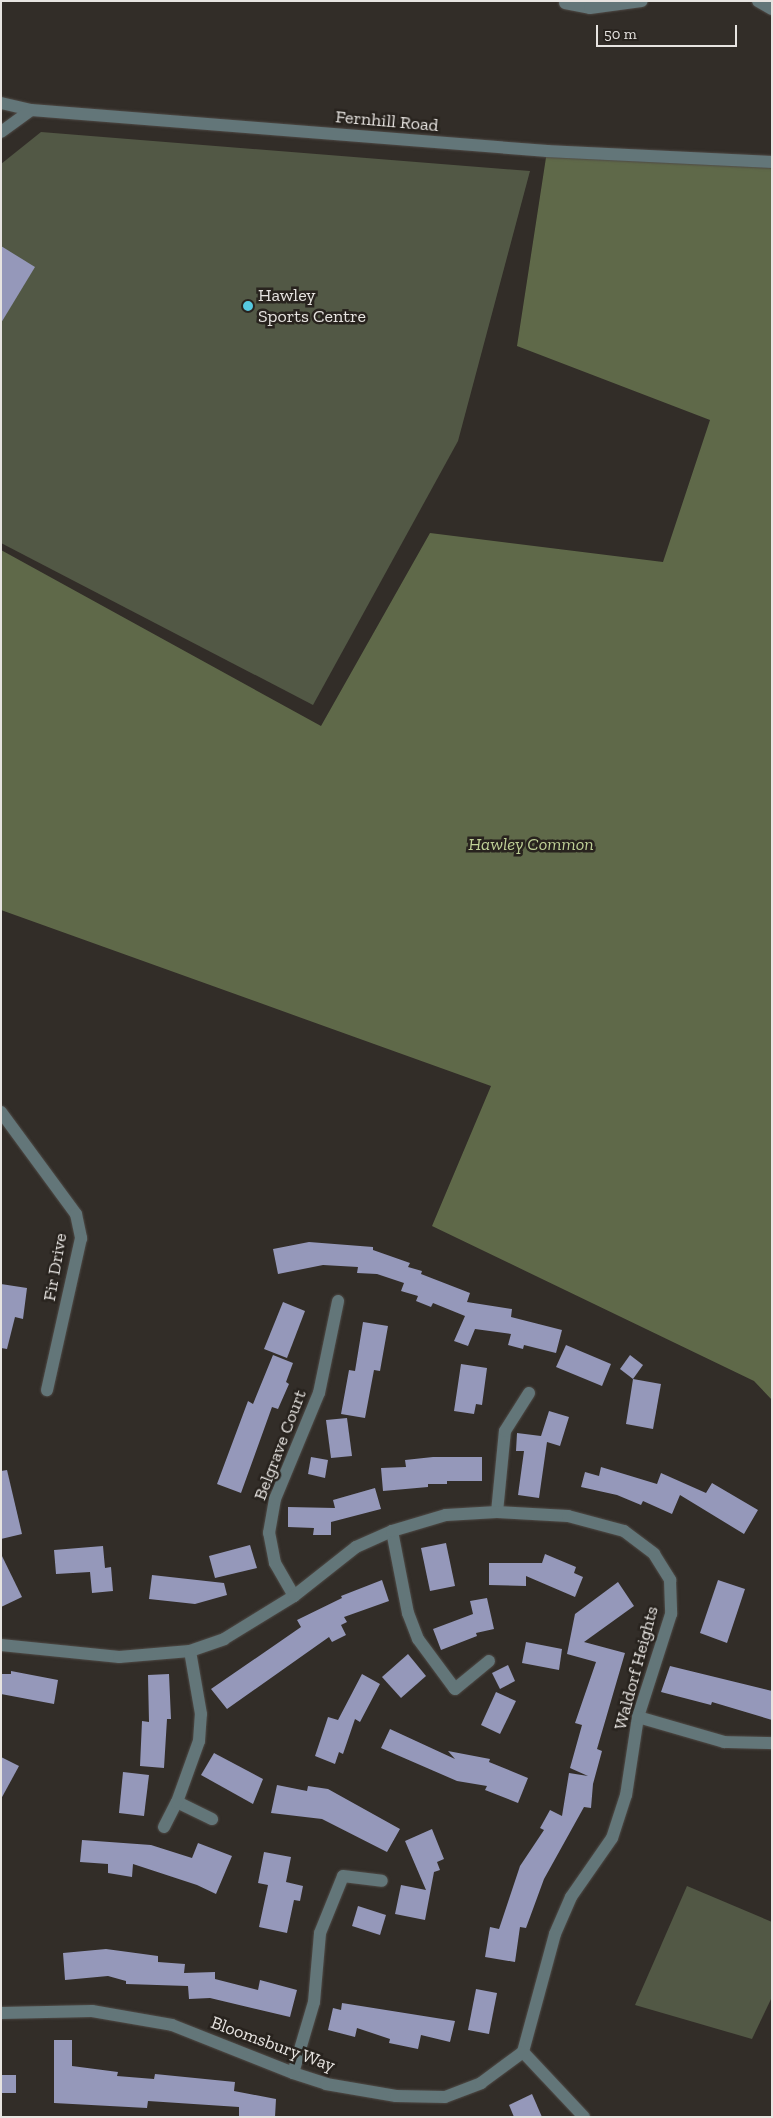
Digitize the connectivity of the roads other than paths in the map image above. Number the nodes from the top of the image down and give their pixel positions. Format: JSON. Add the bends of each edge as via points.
{"nodes":[{"id":1,"x":642,"y":1,"type":"edge"},
{"id":2,"x":758,"y":1,"type":"edge"},
{"id":3,"x":565,"y":3,"type":"dead end"},
{"id":4,"x":772,"y":9,"type":"edge"},
{"id":5,"x":1,"y":103,"type":"edge"},
{"id":6,"x":31,"y":110,"type":"junction"},
{"id":7,"x":1,"y":132,"type":"edge"},
{"id":8,"x":772,"y":162,"type":"edge"},
{"id":9,"x":1,"y":1112,"type":"edge"},
{"id":10,"x":338,"y":1301,"type":"dead end"},
{"id":11,"x":48,"y":1390,"type":"dead end"},
{"id":12,"x":529,"y":1393,"type":"dead end"},
{"id":13,"x":497,"y":1512,"type":"junction"},
{"id":14,"x":392,"y":1531,"type":"junction"},
{"id":15,"x":294,"y":1596,"type":"junction"},
{"id":16,"x":1,"y":1644,"type":"edge"},
{"id":17,"x":190,"y":1651,"type":"junction"},
{"id":18,"x":488,"y":1661,"type":"dead end"},
{"id":19,"x":638,"y":1717,"type":"junction"},
{"id":20,"x":772,"y":1744,"type":"edge"},
{"id":21,"x":177,"y":1802,"type":"junction"},
{"id":22,"x":212,"y":1819,"type":"dead end"},
{"id":23,"x":164,"y":1827,"type":"dead end"},
{"id":24,"x":382,"y":1881,"type":"dead end"},
{"id":25,"x":1,"y":2012,"type":"edge"},
{"id":26,"x":523,"y":2052,"type":"junction"},
{"id":27,"x":293,"y":2073,"type":"junction"},
{"id":28,"x":584,"y":2117,"type":"edge"}],
"edges":[{"from":1,"to":3,"type":"street","via":[[590,8]]},
{"from":2,"to":4,"type":"street"},
{"from":5,"to":6,"type":"street","name":"Fernhill Road"},
{"from":6,"to":7,"type":"street"},
{"from":6,"to":8,"type":"street","name":"Fernhill Road","via":[[547,151]]},
{"from":9,"to":11,"type":"street","name":"Fir Drive","via":[[76,1214],[81,1238]]},
{"from":10,"to":15,"type":"street","name":"Belgrave Court","via":[[319,1393],[275,1499],[269,1533],[275,1564]]},
{"from":12,"to":13,"type":"street","via":[[505,1431]]},
{"from":13,"to":14,"type":"street","name":"Waldorf Heights","via":[[446,1515]]},
{"from":13,"to":19,"type":"street","name":"Waldorf Heights","via":[[568,1516],[624,1531],[654,1554],[670,1580],[671,1614]]},
{"from":14,"to":15,"type":"street","name":"Waldorf Heights","via":[[356,1547]]},
{"from":14,"to":18,"type":"street","via":[[408,1613],[418,1639],[455,1689]]},
{"from":15,"to":17,"type":"street","name":"Waldorf Heights","via":[[224,1639]]},
{"from":16,"to":17,"type":"street","name":"Waldorf Heights","via":[[119,1657]]},
{"from":17,"to":21,"type":"street","via":[[201,1714],[199,1741]]},
{"from":19,"to":20,"type":"street","via":[[724,1742]]},
{"from":19,"to":26,"type":"street","name":"Waldorf Heights","via":[[626,1794],[612,1838],[571,1897],[555,1934]]},
{"from":21,"to":22,"type":"street"},
{"from":21,"to":23,"type":"street"},
{"from":24,"to":27,"type":"street","via":[[343,1876],[320,1933],[314,2002]]},
{"from":25,"to":27,"type":"street","name":"Bloomsbury Way","via":[[92,2011],[172,2025]]},
{"from":26,"to":27,"type":"street","name":"Bloomsbury Way","via":[[481,2083],[444,2097],[396,2096],[326,2084]]},
{"from":26,"to":28,"type":"street"}]}
